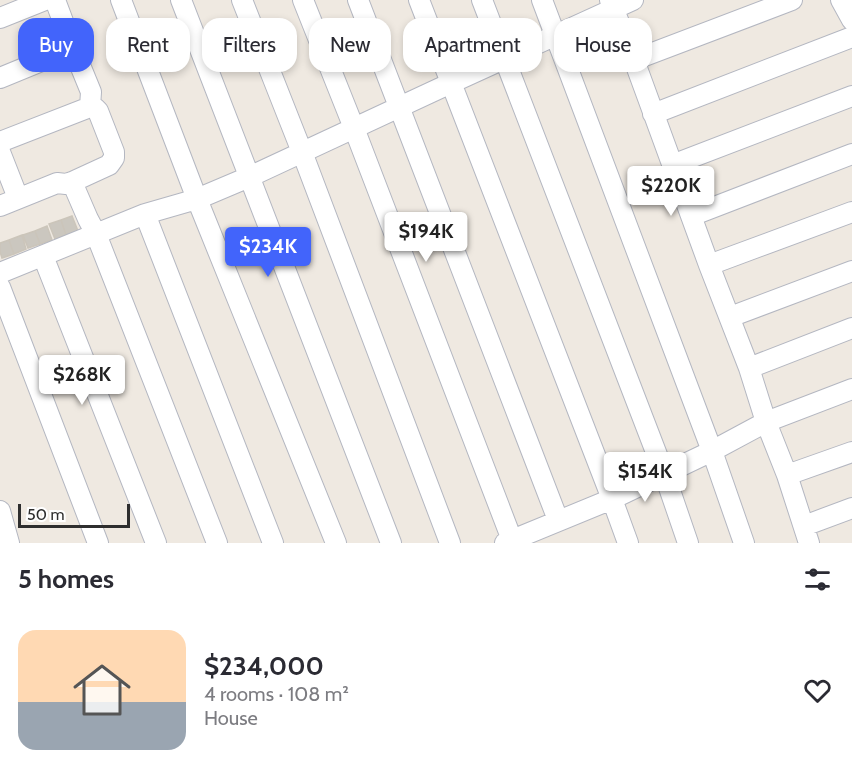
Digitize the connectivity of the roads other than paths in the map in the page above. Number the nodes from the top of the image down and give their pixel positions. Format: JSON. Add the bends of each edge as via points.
{"nodes":[{"id":1,"x":45,"y":0,"type":"edge"},
{"id":2,"x":55,"y":0,"type":"edge"},
{"id":3,"x":121,"y":0,"type":"edge"},
{"id":4,"x":181,"y":0,"type":"edge"},
{"id":5,"x":242,"y":0,"type":"edge"},
{"id":6,"x":303,"y":0,"type":"edge"},
{"id":7,"x":358,"y":0,"type":"edge"},
{"id":8,"x":419,"y":0,"type":"edge"},
{"id":9,"x":482,"y":0,"type":"edge"},
{"id":10,"x":542,"y":0,"type":"edge"},
{"id":11,"x":633,"y":0,"type":"edge"},
{"id":12,"x":792,"y":0,"type":"edge"},
{"id":13,"x":841,"y":0,"type":"edge"},
{"id":14,"x":611,"y":4,"type":"edge"},
{"id":15,"x":0,"y":18,"type":"edge"},
{"id":16,"x":62,"y":18,"type":"edge"},
{"id":17,"x":489,"y":18,"type":"edge"},
{"id":18,"x":587,"y":18,"type":"edge"},
{"id":19,"x":617,"y":18,"type":"edge"},
{"id":20,"x":852,"y":20,"type":"edge"},
{"id":21,"x":554,"y":31,"type":"edge"},
{"id":22,"x":852,"y":37,"type":"edge"},
{"id":23,"x":652,"y":53,"type":"edge"},
{"id":24,"x":18,"y":71,"type":"edge"},
{"id":25,"x":83,"y":72,"type":"edge"},
{"id":26,"x":473,"y":72,"type":"edge"},
{"id":27,"x":509,"y":72,"type":"edge"},
{"id":28,"x":570,"y":72,"type":"edge"},
{"id":29,"x":638,"y":72,"type":"edge"},
{"id":30,"x":0,"y":78,"type":"edge"},
{"id":31,"x":451,"y":82,"type":"junction"},
{"id":32,"x":852,"y":96,"type":"edge"},
{"id":33,"x":90,"y":107,"type":"junction"},
{"id":34,"x":398,"y":108,"type":"junction"},
{"id":35,"x":652,"y":114,"type":"junction"},
{"id":36,"x":354,"y":128,"type":"junction"},
{"id":37,"x":0,"y":142,"type":"edge"},
{"id":38,"x":0,"y":152,"type":"edge"},
{"id":39,"x":302,"y":152,"type":"junction"},
{"id":40,"x":852,"y":154,"type":"edge"},
{"id":41,"x":672,"y":165,"type":"junction"},
{"id":42,"x":249,"y":177,"type":"junction"},
{"id":43,"x":72,"y":182,"type":"junction"},
{"id":44,"x":197,"y":199,"type":"junction"},
{"id":45,"x":9,"y":202,"type":"edge"},
{"id":46,"x":852,"y":212,"type":"edge"},
{"id":47,"x":145,"y":214,"type":"junction"},
{"id":48,"x":691,"y":216,"type":"junction"},
{"id":49,"x":96,"y":234,"type":"junction"},
{"id":50,"x":43,"y":256,"type":"junction"},
{"id":51,"x":709,"y":265,"type":"junction"},
{"id":52,"x":852,"y":271,"type":"edge"},
{"id":53,"x":0,"y":273,"type":"edge"},
{"id":54,"x":0,"y":287,"type":"edge"},
{"id":55,"x":730,"y":317,"type":"junction"},
{"id":56,"x":852,"y":328,"type":"edge"},
{"id":57,"x":749,"y":368,"type":"junction"},
{"id":58,"x":852,"y":389,"type":"edge"},
{"id":59,"x":766,"y":422,"type":"junction"},
{"id":60,"x":712,"y":450,"type":"junction"},
{"id":61,"x":852,"y":452,"type":"edge"},
{"id":62,"x":664,"y":473,"type":"junction"},
{"id":63,"x":787,"y":475,"type":"junction"},
{"id":64,"x":612,"y":498,"type":"junction"},
{"id":65,"x":852,"y":508,"type":"edge"},
{"id":66,"x":0,"y":511,"type":"edge"},
{"id":67,"x":558,"y":520,"type":"junction"},
{"id":68,"x":806,"y":534,"type":"edge"},
{"id":69,"x":508,"y":542,"type":"edge"},
{"id":70,"x":9,"y":543,"type":"edge"},
{"id":71,"x":98,"y":543,"type":"edge"},
{"id":72,"x":156,"y":543,"type":"edge"},
{"id":73,"x":217,"y":543,"type":"edge"},
{"id":74,"x":273,"y":543,"type":"edge"},
{"id":75,"x":336,"y":543,"type":"edge"},
{"id":76,"x":391,"y":543,"type":"edge"},
{"id":77,"x":450,"y":543,"type":"edge"},
{"id":78,"x":627,"y":543,"type":"edge"},
{"id":79,"x":688,"y":543,"type":"edge"},
{"id":80,"x":744,"y":543,"type":"edge"}],
"edges":[{"from":1,"to":15,"type":"street"},
{"from":2,"to":16,"type":"street"},
{"from":3,"to":44,"type":"street"},
{"from":4,"to":42,"type":"street"},
{"from":5,"to":39,"type":"street"},
{"from":6,"to":36,"type":"street"},
{"from":7,"to":34,"type":"street"},
{"from":8,"to":31,"type":"street"},
{"from":9,"to":17,"type":"street"},
{"from":10,"to":21,"type":"street"},
{"from":11,"to":14,"type":"street"},
{"from":12,"to":23,"type":"street"},
{"from":13,"to":20,"type":"street"},
{"from":14,"to":18,"type":"street"},
{"from":14,"to":19,"type":"street"},
{"from":22,"to":35,"type":"street"},
{"from":24,"to":30,"type":"street"},
{"from":25,"to":33,"type":"street","via":[[91,92]]},
{"from":26,"to":31,"type":"street"},
{"from":27,"to":62,"type":"street"},
{"from":28,"to":60,"type":"street"},
{"from":29,"to":35,"type":"street"},
{"from":31,"to":34,"type":"street"},
{"from":31,"to":64,"type":"street"},
{"from":32,"to":41,"type":"street"},
{"from":33,"to":37,"type":"street"},
{"from":33,"to":43,"type":"street","via":[[98,111],[114,158],[109,165]]},
{"from":34,"to":36,"type":"street"},
{"from":34,"to":67,"type":"street"},
{"from":35,"to":41,"type":"street"},
{"from":36,"to":39,"type":"street"},
{"from":36,"to":69,"type":"street"},
{"from":38,"to":45,"type":"street"},
{"from":39,"to":42,"type":"street"},
{"from":39,"to":77,"type":"street"},
{"from":40,"to":48,"type":"street"},
{"from":41,"to":48,"type":"street"},
{"from":42,"to":44,"type":"street"},
{"from":42,"to":76,"type":"street"},
{"from":43,"to":45,"type":"street","via":[[57,183]]},
{"from":43,"to":49,"type":"street"},
{"from":44,"to":47,"type":"street"},
{"from":44,"to":75,"type":"street"},
{"from":46,"to":51,"type":"street"},
{"from":47,"to":49,"type":"street"},
{"from":47,"to":74,"type":"street"},
{"from":48,"to":51,"type":"street"},
{"from":49,"to":50,"type":"street"},
{"from":49,"to":73,"type":"street"},
{"from":50,"to":53,"type":"street"},
{"from":50,"to":72,"type":"street"},
{"from":51,"to":55,"type":"street"},
{"from":52,"to":55,"type":"street"},
{"from":54,"to":71,"type":"street"},
{"from":55,"to":57,"type":"street"},
{"from":56,"to":57,"type":"street"},
{"from":57,"to":59,"type":"street"},
{"from":58,"to":59,"type":"street"},
{"from":59,"to":60,"type":"street"},
{"from":59,"to":63,"type":"street"},
{"from":60,"to":62,"type":"street"},
{"from":60,"to":80,"type":"street"},
{"from":61,"to":63,"type":"street"},
{"from":62,"to":64,"type":"street"},
{"from":62,"to":79,"type":"street"},
{"from":63,"to":68,"type":"street"},
{"from":64,"to":67,"type":"street"},
{"from":64,"to":78,"type":"street"},
{"from":65,"to":68,"type":"street"},
{"from":66,"to":70,"type":"street"},
{"from":67,"to":69,"type":"street"}]}
